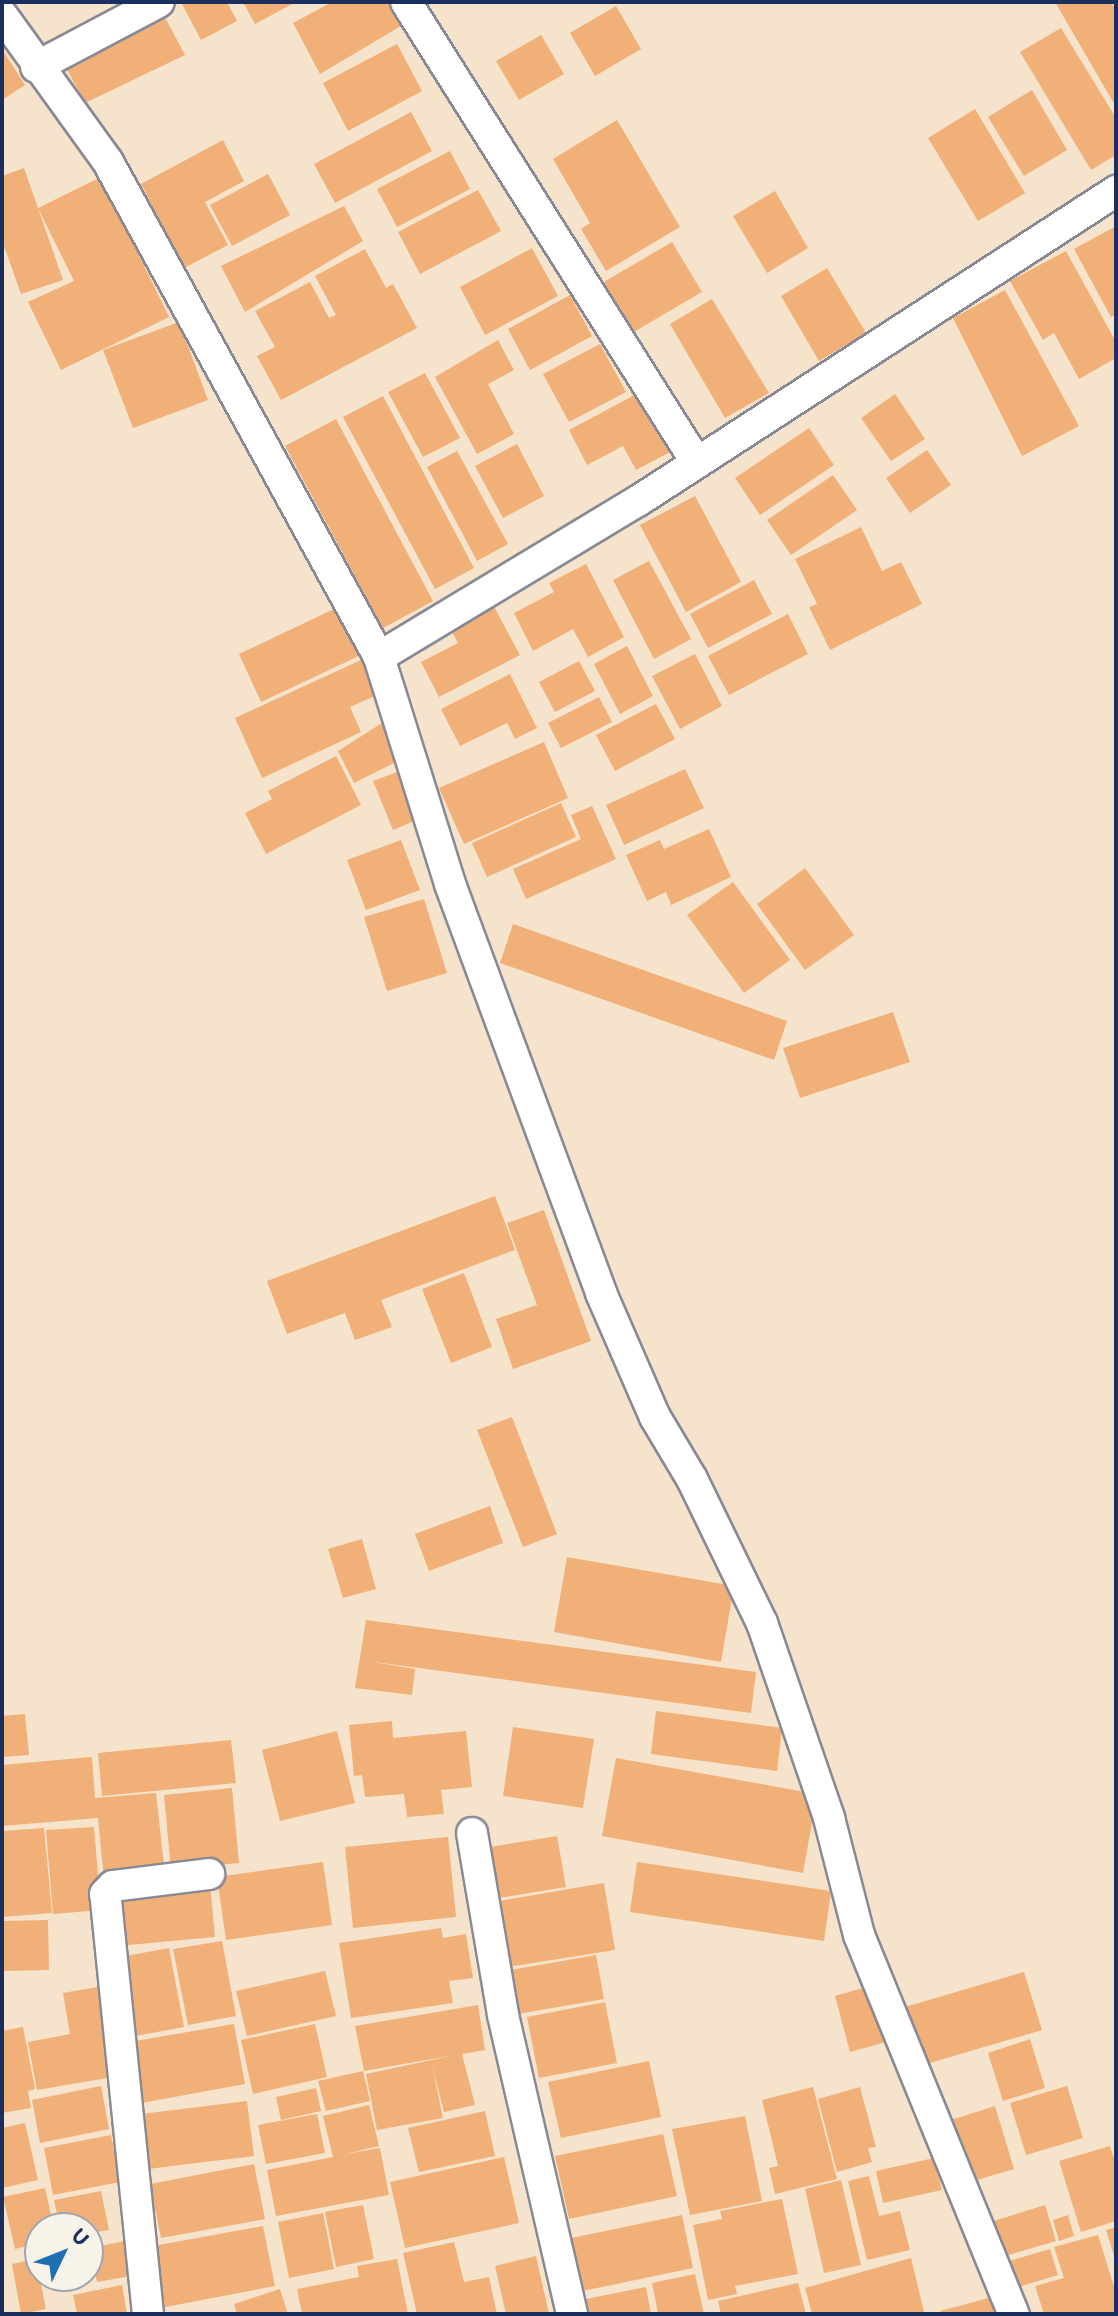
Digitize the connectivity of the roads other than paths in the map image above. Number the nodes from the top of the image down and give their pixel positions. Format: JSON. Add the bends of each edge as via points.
{"nodes":[{"id":1,"x":159,"y":2,"type":"edge"},
{"id":2,"x":406,"y":2,"type":"edge"},
{"id":3,"x":2,"y":15,"type":"edge"},
{"id":4,"x":36,"y":67,"type":"junction"},
{"id":5,"x":1116,"y":191,"type":"edge"},
{"id":6,"x":697,"y":463,"type":"junction"},
{"id":7,"x":379,"y":657,"type":"junction"},
{"id":8,"x":472,"y":1833,"type":"dead end"},
{"id":9,"x":209,"y":1874,"type":"dead end"},
{"id":10,"x":148,"y":2314,"type":"edge"},
{"id":11,"x":572,"y":2314,"type":"edge"},
{"id":12,"x":1014,"y":2314,"type":"edge"}],
"edges":[{"from":1,"to":4,"type":"street"},
{"from":2,"to":6,"type":"street"},
{"from":3,"to":4,"type":"street"},
{"from":4,"to":7,"type":"street","via":[[108,162]]},
{"from":5,"to":6,"type":"street"},
{"from":6,"to":7,"type":"street"},
{"from":7,"to":12,"type":"street","via":[[450,884],[601,1293],[655,1417],[692,1479],[762,1623],[829,1818],[859,1935]]},
{"from":8,"to":11,"type":"street","via":[[503,2015]]},
{"from":9,"to":10,"type":"street","via":[[113,1886],[105,1894]]}]}
